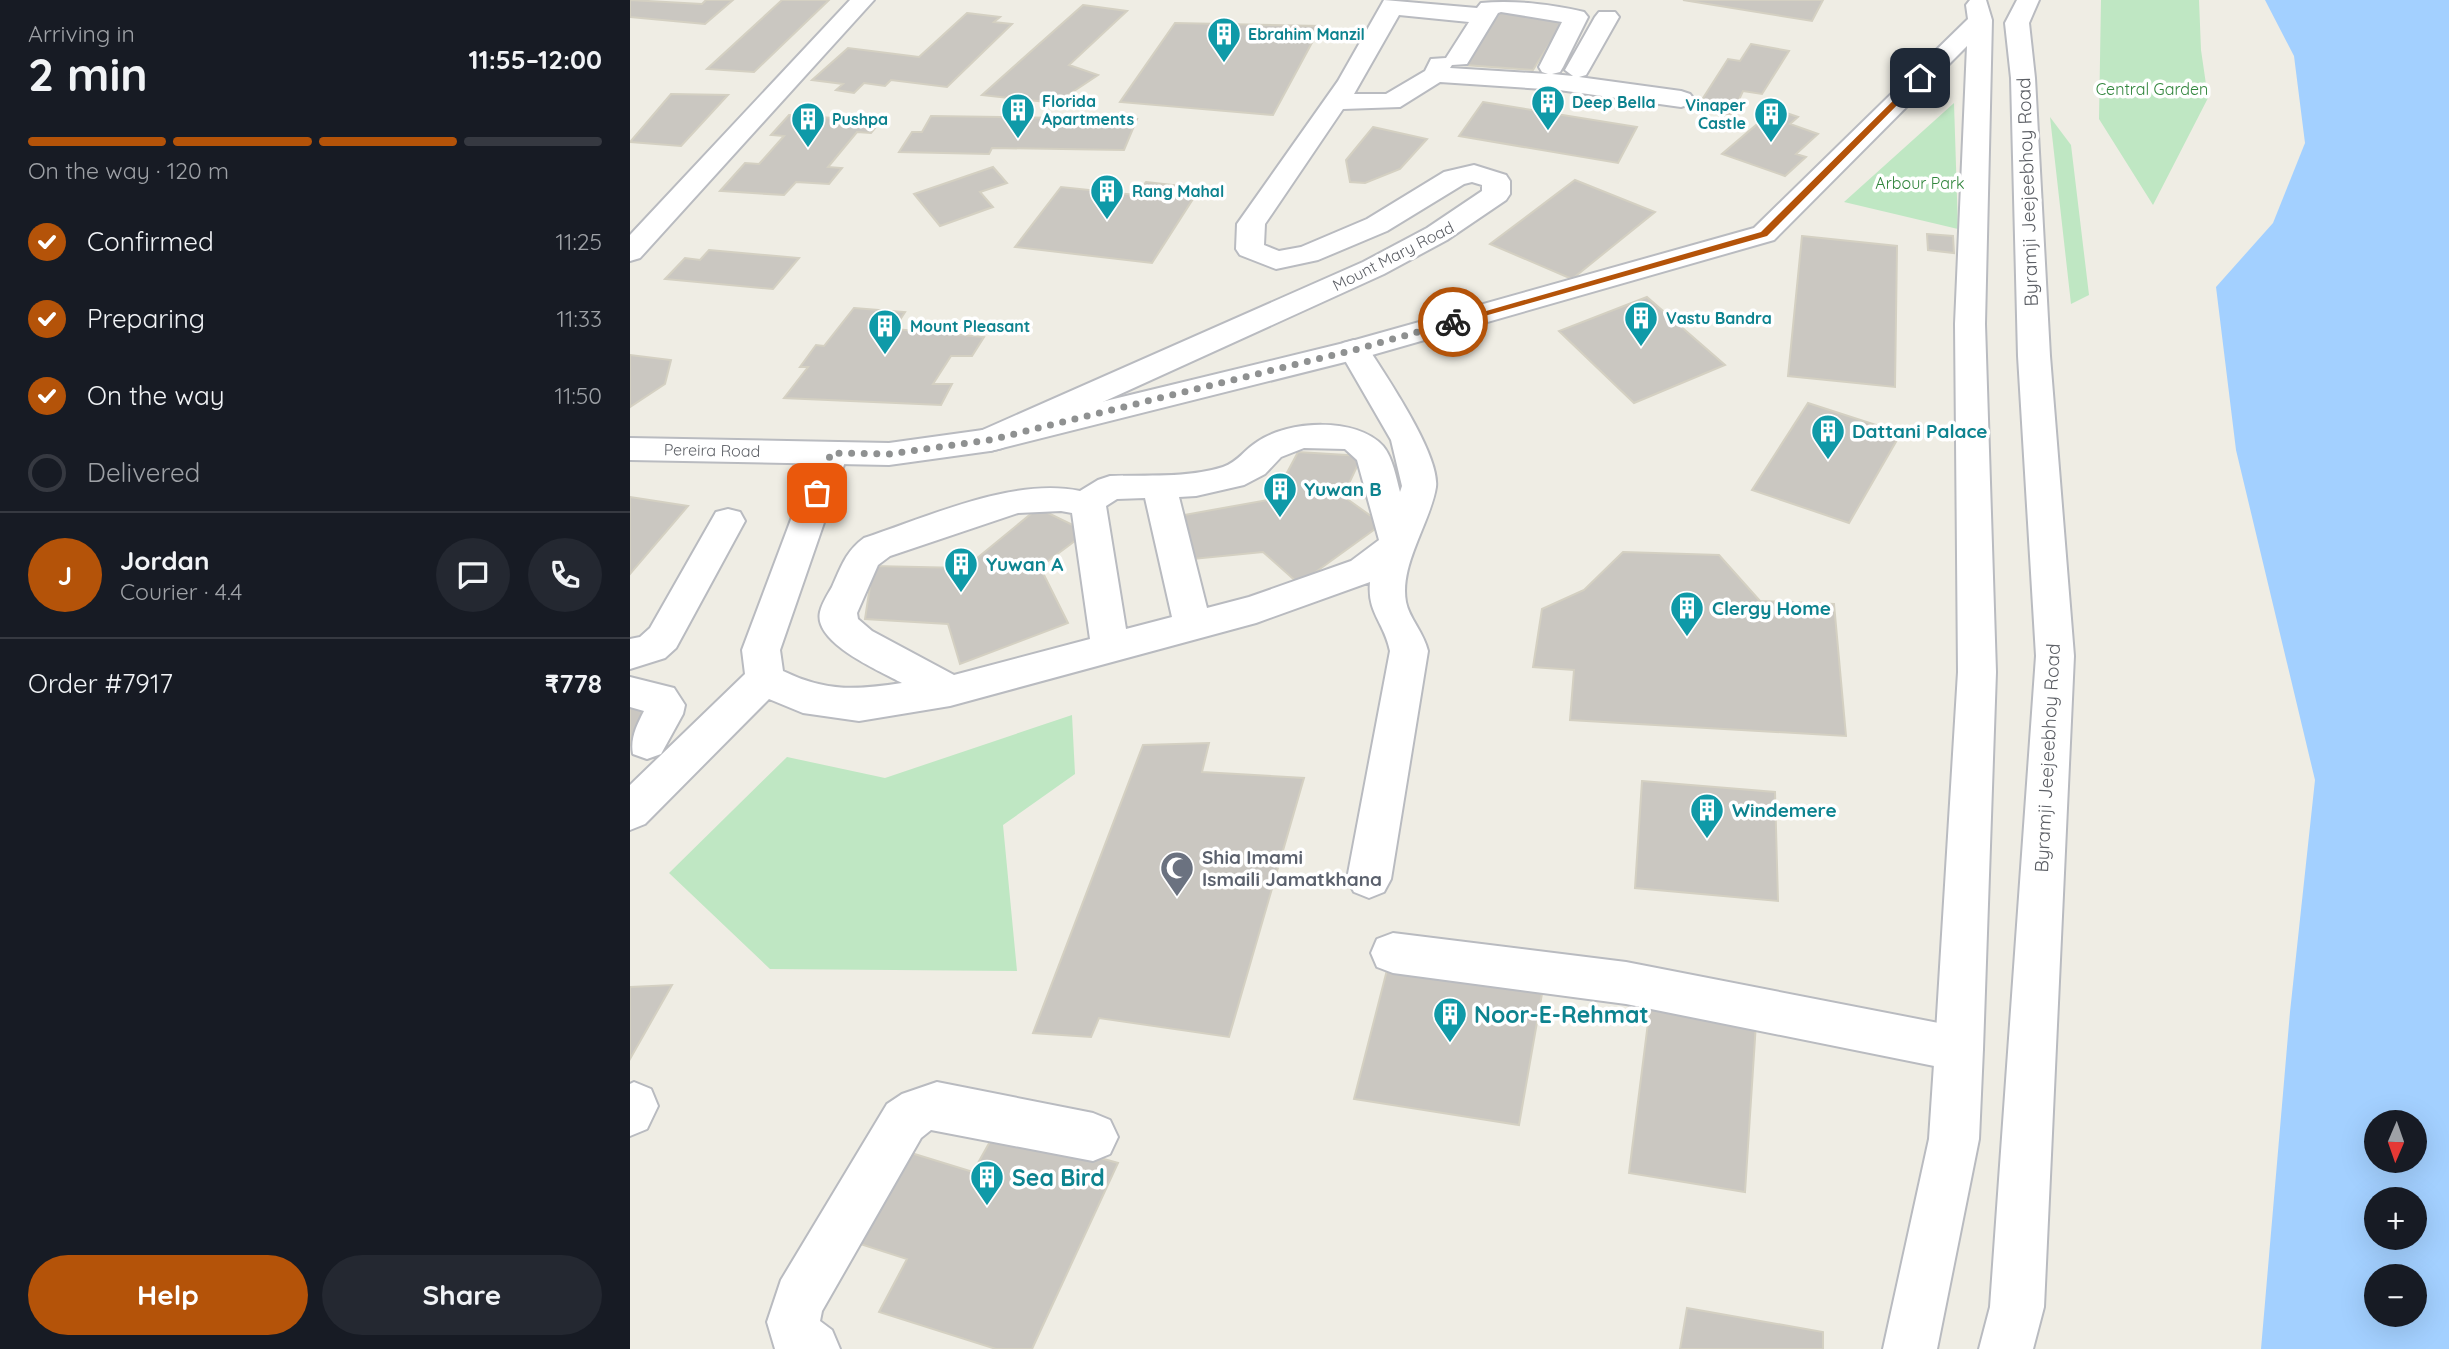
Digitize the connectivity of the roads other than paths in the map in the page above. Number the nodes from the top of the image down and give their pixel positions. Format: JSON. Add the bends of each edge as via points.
{"nodes":[{"id":1,"x":863,"y":0,"type":"edge"},
{"id":2,"x":1393,"y":4,"type":"edge"},
{"id":3,"x":2001,"y":11,"type":"edge"},
{"id":4,"x":1484,"y":16,"type":"junction"},
{"id":5,"x":1607,"y":17,"type":"dead end"},
{"id":6,"x":1444,"y":66,"type":"junction"},
{"id":7,"x":1561,"y":74,"type":"junction"},
{"id":8,"x":1681,"y":99,"type":"dead end"},
{"id":9,"x":1334,"y":102,"type":"junction"},
{"id":10,"x":630,"y":253,"type":"edge"},
{"id":11,"x":1354,"y":350,"type":"junction"},
{"id":12,"x":990,"y":440,"type":"junction"},
{"id":13,"x":630,"y":449,"type":"edge"},
{"id":14,"x":831,"y":453,"type":"junction"},
{"id":15,"x":1159,"y":486,"type":"junction"},
{"id":16,"x":1088,"y":505,"type":"junction"},
{"id":17,"x":728,"y":521,"type":"dead end"},
{"id":18,"x":1398,"y":544,"type":"junction"},
{"id":19,"x":1192,"y":625,"type":"junction"},
{"id":20,"x":1110,"y":646,"type":"junction"},
{"id":21,"x":630,"y":654,"type":"edge"},
{"id":22,"x":765,"y":679,"type":"junction"},
{"id":23,"x":950,"y":691,"type":"junction"},
{"id":24,"x":630,"y":692,"type":"edge"},
{"id":25,"x":647,"y":743,"type":"dead end"},
{"id":26,"x":630,"y":812,"type":"edge"},
{"id":27,"x":1369,"y":880,"type":"dead end"},
{"id":28,"x":1393,"y":953,"type":"dead end"},
{"id":29,"x":1959,"y":1049,"type":"junction"},
{"id":30,"x":1093,"y":1138,"type":"dead end"},
{"id":31,"x":813,"y":1349,"type":"edge"},
{"id":32,"x":1910,"y":1349,"type":"edge"},
{"id":33,"x":2006,"y":1349,"type":"edge"}],
"edges":[{"from":1,"to":10,"type":"street"},
{"from":2,"to":4,"type":"street"},
{"from":2,"to":9,"type":"street","name":"Mount Mary Road"},
{"from":3,"to":11,"type":"street","name":"Pereira Road","via":[[1764,234]]},
{"from":3,"to":29,"type":"street","via":[[1970,324],[1977,673]]},
{"from":3,"to":33,"type":"street","name":"Byramji Jeejeebhoy Road","via":[[2023,78],[2034,356],[2055,656],[2017,1307]]},
{"from":4,"to":6,"type":"street"},
{"from":4,"to":7,"type":"street","via":[[1489,8],[1501,5],[1576,17]]},
{"from":5,"to":7,"type":"street"},
{"from":6,"to":7,"type":"street","via":[[1489,75]]},
{"from":6,"to":9,"type":"street","via":[[1391,102]]},
{"from":7,"to":8,"type":"street"},
{"from":9,"to":12,"type":"street","name":"Mount Mary Road","via":[[1251,224],[1250,249],[1276,260],[1308,254],[1377,225],[1454,177],[1474,173],[1496,181],[1496,194],[1457,224],[1370,270]]},
{"from":11,"to":12,"type":"street","name":"Pereira Road"},
{"from":11,"to":18,"type":"street","via":[[1408,440],[1419,486]]},
{"from":12,"to":14,"type":"street","name":"Pereira Road","via":[[889,454]]},
{"from":13,"to":14,"type":"street","name":"Pereira Road"},
{"from":14,"to":22,"type":"street","via":[[761,650]]},
{"from":15,"to":16,"type":"street","via":[[1110,488]]},
{"from":15,"to":18,"type":"street","via":[[1232,477],[1253,466],[1269,449],[1301,437],[1355,440],[1372,455]]},
{"from":15,"to":19,"type":"street"},
{"from":16,"to":20,"type":"street"},
{"from":16,"to":23,"type":"street","via":[[1061,499],[1016,501],[877,547],[863,557],[838,613],[840,626]]},
{"from":17,"to":21,"type":"street","via":[[663,638],[652,648]]},
{"from":18,"to":19,"type":"street","via":[[1364,570],[1256,609]]},
{"from":18,"to":27,"type":"street","via":[[1388,604],[1409,651]]},
{"from":19,"to":20,"type":"street"},
{"from":20,"to":23,"type":"street"},
{"from":22,"to":23,"type":"street","via":[[803,698],[859,705]]},
{"from":22,"to":26,"type":"street"},
{"from":24,"to":25,"type":"street","via":[[660,699],[665,705]]},
{"from":28,"to":29,"type":"street","via":[[1626,983]]},
{"from":29,"to":32,"type":"street","via":[[1954,1139]]},
{"from":30,"to":31,"type":"street","via":[[937,1106],[915,1112],[904,1121],[800,1299],[792,1322],[796,1335]]}]}
